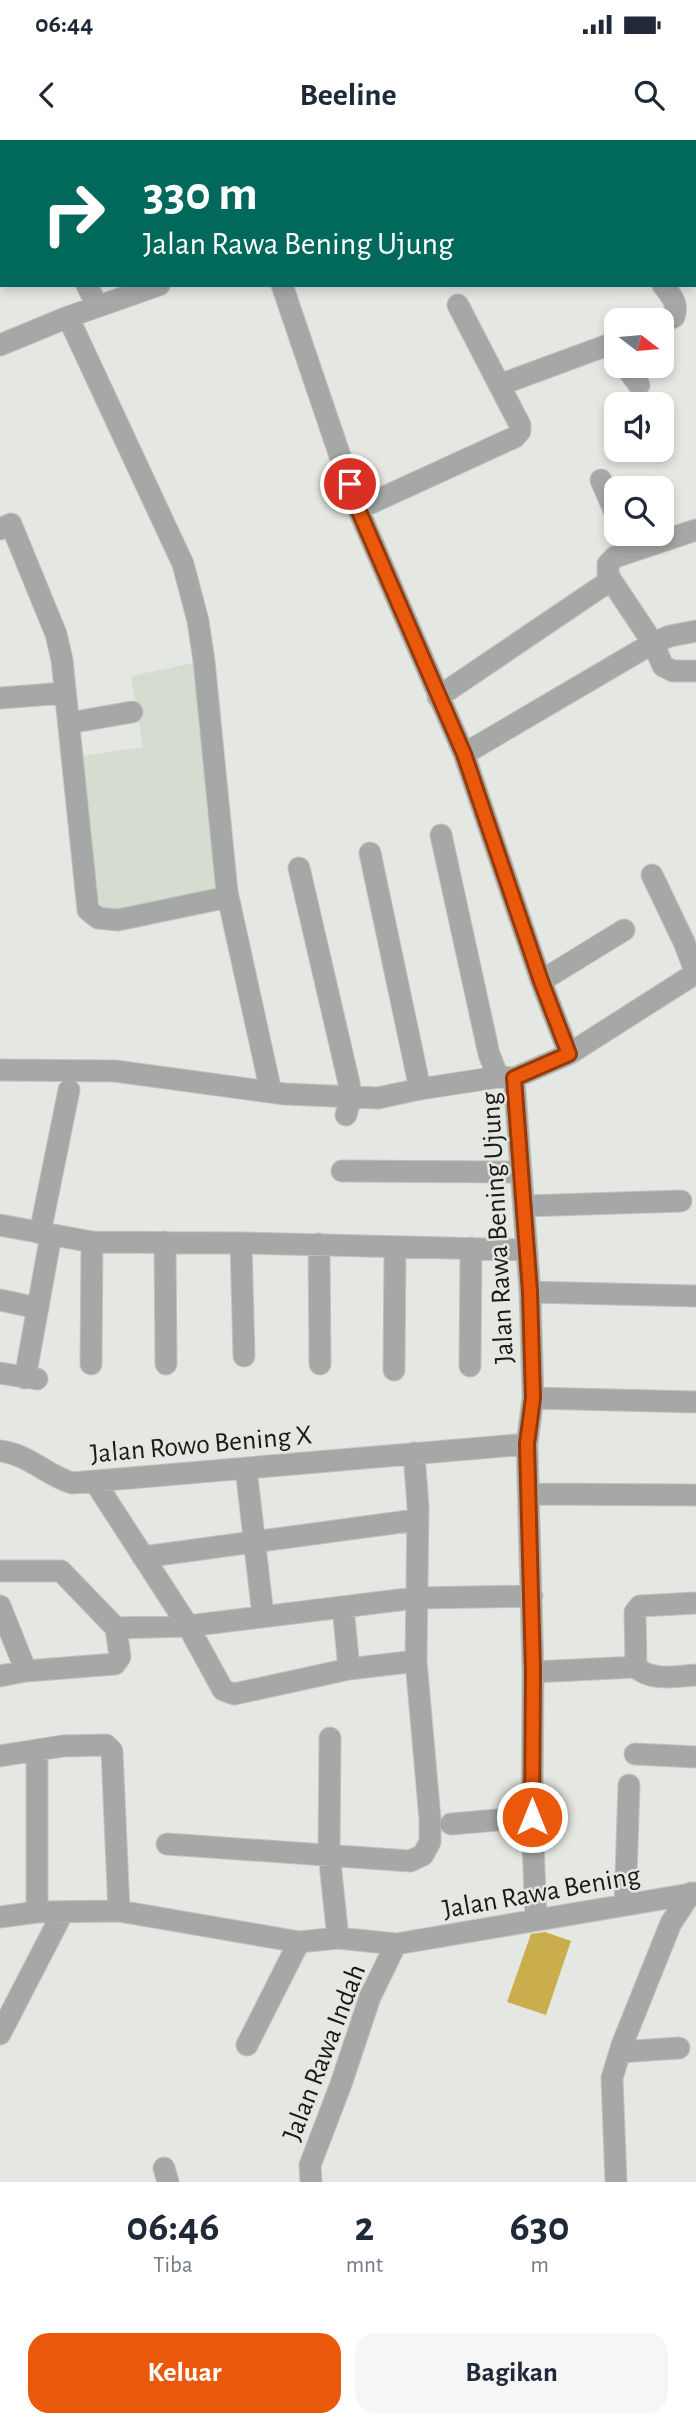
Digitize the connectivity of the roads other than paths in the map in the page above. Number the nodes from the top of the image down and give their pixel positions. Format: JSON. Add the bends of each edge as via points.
{"nodes":[{"id":1,"x":88,"y":287,"type":"edge"},
{"id":2,"x":153,"y":287,"type":"edge"},
{"id":3,"x":283,"y":287,"type":"edge"},
{"id":4,"x":664,"y":287,"type":"edge"},
{"id":5,"x":458,"y":305,"type":"dead end"},
{"id":6,"x":97,"y":306,"type":"junction"},
{"id":7,"x":68,"y":317,"type":"junction"},
{"id":8,"x":674,"y":317,"type":"edge"},
{"id":9,"x":0,"y":345,"type":"edge"},
{"id":10,"x":604,"y":350,"type":"edge"},
{"id":11,"x":634,"y":378,"type":"edge"},
{"id":12,"x":499,"y":385,"type":"junction"},
{"id":13,"x":639,"y":385,"type":"dead end"},
{"id":14,"x":601,"y":480,"type":"dead end"},
{"id":15,"x":604,"y":487,"type":"edge"},
{"id":16,"x":358,"y":509,"type":"junction"},
{"id":17,"x":0,"y":529,"type":"edge"},
{"id":18,"x":696,"y":530,"type":"edge"},
{"id":19,"x":674,"y":534,"type":"edge"},
{"id":20,"x":625,"y":546,"type":"edge"},
{"id":21,"x":611,"y":580,"type":"junction"},
{"id":22,"x":696,"y":631,"type":"edge"},
{"id":23,"x":653,"y":643,"type":"junction"},
{"id":24,"x":696,"y":671,"type":"edge"},
{"id":25,"x":65,"y":693,"type":"junction"},
{"id":26,"x":438,"y":697,"type":"junction"},
{"id":27,"x":0,"y":698,"type":"edge"},
{"id":28,"x":132,"y":712,"type":"dead end"},
{"id":29,"x":69,"y":723,"type":"junction"},
{"id":30,"x":464,"y":754,"type":"junction"},
{"id":31,"x":441,"y":835,"type":"dead end"},
{"id":32,"x":370,"y":853,"type":"dead end"},
{"id":33,"x":299,"y":867,"type":"dead end"},
{"id":34,"x":652,"y":875,"type":"dead end"},
{"id":35,"x":228,"y":897,"type":"junction"},
{"id":36,"x":624,"y":930,"type":"dead end"},
{"id":37,"x":690,"y":938,"type":"edge"},
{"id":38,"x":696,"y":973,"type":"edge"},
{"id":39,"x":541,"y":981,"type":"junction"},
{"id":40,"x":569,"y":1054,"type":"junction"},
{"id":41,"x":0,"y":1070,"type":"edge"},
{"id":42,"x":506,"y":1077,"type":"junction"},
{"id":43,"x":420,"y":1088,"type":"junction"},
{"id":44,"x":69,"y":1090,"type":"dead end"},
{"id":45,"x":271,"y":1092,"type":"junction"},
{"id":46,"x":348,"y":1106,"type":"junction"},
{"id":47,"x":342,"y":1171,"type":"dead end"},
{"id":48,"x":521,"y":1172,"type":"junction"},
{"id":49,"x":681,"y":1201,"type":"dead end"},
{"id":50,"x":524,"y":1206,"type":"junction"},
{"id":51,"x":0,"y":1225,"type":"edge"},
{"id":52,"x":46,"y":1234,"type":"junction"},
{"id":53,"x":92,"y":1242,"type":"junction"},
{"id":54,"x":165,"y":1242,"type":"junction"},
{"id":55,"x":241,"y":1243,"type":"junction"},
{"id":56,"x":318,"y":1244,"type":"junction"},
{"id":57,"x":395,"y":1247,"type":"junction"},
{"id":58,"x":471,"y":1248,"type":"junction"},
{"id":59,"x":527,"y":1250,"type":"junction"},
{"id":60,"x":530,"y":1292,"type":"junction"},
{"id":61,"x":696,"y":1296,"type":"edge"},
{"id":62,"x":0,"y":1300,"type":"edge"},
{"id":63,"x":38,"y":1308,"type":"junction"},
{"id":64,"x":244,"y":1356,"type":"dead end"},
{"id":65,"x":91,"y":1364,"type":"dead end"},
{"id":66,"x":166,"y":1364,"type":"dead end"},
{"id":67,"x":320,"y":1364,"type":"dead end"},
{"id":68,"x":470,"y":1366,"type":"dead end"},
{"id":69,"x":394,"y":1370,"type":"dead end"},
{"id":70,"x":0,"y":1373,"type":"edge"},
{"id":71,"x":533,"y":1398,"type":"junction"},
{"id":72,"x":696,"y":1402,"type":"edge"},
{"id":73,"x":527,"y":1444,"type":"junction"},
{"id":74,"x":0,"y":1451,"type":"edge"},
{"id":75,"x":414,"y":1453,"type":"junction"},
{"id":76,"x":246,"y":1468,"type":"junction"},
{"id":77,"x":95,"y":1482,"type":"junction"},
{"id":78,"x":529,"y":1494,"type":"junction"},
{"id":79,"x":696,"y":1495,"type":"edge"},
{"id":80,"x":416,"y":1520,"type":"junction"},
{"id":81,"x":255,"y":1542,"type":"junction"},
{"id":82,"x":143,"y":1557,"type":"junction"},
{"id":83,"x":0,"y":1571,"type":"edge"},
{"id":84,"x":532,"y":1596,"type":"junction"},
{"id":85,"x":415,"y":1598,"type":"junction"},
{"id":86,"x":696,"y":1603,"type":"edge"},
{"id":87,"x":0,"y":1606,"type":"edge"},
{"id":88,"x":343,"y":1607,"type":"junction"},
{"id":89,"x":263,"y":1616,"type":"junction"},
{"id":90,"x":188,"y":1626,"type":"junction"},
{"id":91,"x":116,"y":1628,"type":"junction"},
{"id":92,"x":416,"y":1661,"type":"junction"},
{"id":93,"x":636,"y":1667,"type":"junction"},
{"id":94,"x":349,"y":1669,"type":"junction"},
{"id":95,"x":26,"y":1671,"type":"junction"},
{"id":96,"x":533,"y":1671,"type":"junction"},
{"id":97,"x":696,"y":1675,"type":"edge"},
{"id":98,"x":0,"y":1676,"type":"edge"},
{"id":99,"x":330,"y":1738,"type":"dead end"},
{"id":100,"x":37,"y":1750,"type":"junction"},
{"id":101,"x":635,"y":1754,"type":"dead end"},
{"id":102,"x":0,"y":1756,"type":"edge"},
{"id":103,"x":696,"y":1757,"type":"edge"},
{"id":104,"x":629,"y":1785,"type":"dead end"},
{"id":105,"x":532,"y":1817,"type":"junction"},
{"id":106,"x":451,"y":1824,"type":"dead end"},
{"id":107,"x":167,"y":1844,"type":"dead end"},
{"id":108,"x":329,"y":1854,"type":"junction"},
{"id":109,"x":694,"y":1893,"type":"edge"},
{"id":110,"x":625,"y":1905,"type":"junction"},
{"id":111,"x":119,"y":1911,"type":"junction"},
{"id":112,"x":37,"y":1912,"type":"junction"},
{"id":113,"x":63,"y":1912,"type":"junction"},
{"id":114,"x":0,"y":1917,"type":"edge"},
{"id":115,"x":536,"y":1920,"type":"junction"},
{"id":116,"x":338,"y":1938,"type":"junction"},
{"id":117,"x":299,"y":1942,"type":"junction"},
{"id":118,"x":396,"y":1944,"type":"junction"},
{"id":119,"x":0,"y":2034,"type":"edge"},
{"id":120,"x":247,"y":2045,"type":"dead end"},
{"id":121,"x":680,"y":2048,"type":"dead end"},
{"id":122,"x":620,"y":2052,"type":"junction"},
{"id":123,"x":311,"y":2182,"type":"edge"},
{"id":124,"x":616,"y":2182,"type":"edge"}],
"edges":[{"from":1,"to":6,"type":"street"},
{"from":2,"to":6,"type":"street"},
{"from":3,"to":16,"type":"street"},
{"from":4,"to":8,"type":"street","via":[[675,301]]},
{"from":5,"to":12,"type":"street"},
{"from":6,"to":7,"type":"street"},
{"from":7,"to":9,"type":"street"},
{"from":7,"to":35,"type":"street","via":[[183,564],[204,661]]},
{"from":10,"to":12,"type":"street"},
{"from":11,"to":13,"type":"street"},
{"from":12,"to":16,"type":"street","via":[[520,425],[515,437]]},
{"from":14,"to":15,"type":"street"},
{"from":16,"to":26,"type":"street"},
{"from":17,"to":25,"type":"street","via":[[11,524],[57,634]]},
{"from":18,"to":19,"type":"street"},
{"from":20,"to":21,"type":"street","via":[[608,564]]},
{"from":21,"to":23,"type":"street"},
{"from":21,"to":26,"type":"street"},
{"from":22,"to":23,"type":"street"},
{"from":23,"to":24,"type":"street","via":[[667,670]]},
{"from":23,"to":30,"type":"street"},
{"from":25,"to":27,"type":"street"},
{"from":25,"to":29,"type":"street"},
{"from":26,"to":30,"type":"street"},
{"from":28,"to":29,"type":"street"},
{"from":29,"to":35,"type":"street","via":[[92,915],[118,920]]},
{"from":30,"to":39,"type":"street"},
{"from":31,"to":42,"type":"street","via":[[489,1055]]},
{"from":32,"to":43,"type":"street"},
{"from":33,"to":46,"type":"street","via":[[349,1083]]},
{"from":34,"to":37,"type":"street"},
{"from":35,"to":45,"type":"street"},
{"from":36,"to":39,"type":"street"},
{"from":37,"to":38,"type":"street"},
{"from":38,"to":40,"type":"street","name":"Jalan Rawa Bening Ujung"},
{"from":39,"to":40,"type":"street"},
{"from":40,"to":42,"type":"street","name":"Jalan Rawa Bening Ujung"},
{"from":41,"to":45,"type":"street","via":[[115,1071]]},
{"from":42,"to":43,"type":"street"},
{"from":42,"to":48,"type":"street","name":"Jalan Rawa Bening Ujung"},
{"from":43,"to":46,"type":"street"},
{"from":44,"to":52,"type":"street"},
{"from":45,"to":46,"type":"street"},
{"from":47,"to":48,"type":"street"},
{"from":48,"to":50,"type":"street","name":"Jalan Rawa Bening Ujung"},
{"from":49,"to":50,"type":"street"},
{"from":50,"to":59,"type":"street","name":"Jalan Rawa Bening Ujung"},
{"from":51,"to":52,"type":"street"},
{"from":52,"to":53,"type":"street"},
{"from":52,"to":63,"type":"street"},
{"from":53,"to":54,"type":"street"},
{"from":53,"to":65,"type":"street"},
{"from":54,"to":55,"type":"street"},
{"from":54,"to":66,"type":"street"},
{"from":55,"to":56,"type":"street"},
{"from":55,"to":64,"type":"street"},
{"from":56,"to":57,"type":"street"},
{"from":56,"to":67,"type":"street"},
{"from":57,"to":58,"type":"street"},
{"from":57,"to":69,"type":"street"},
{"from":58,"to":59,"type":"street"},
{"from":58,"to":68,"type":"street"},
{"from":59,"to":60,"type":"street","name":"Jalan Rawa Bening Ujung"},
{"from":60,"to":61,"type":"street"},
{"from":60,"to":71,"type":"street","name":"Jalan Rawa Bening Ujung"},
{"from":62,"to":63,"type":"street"},
{"from":63,"to":70,"type":"street","via":[[31,1379]]},
{"from":71,"to":72,"type":"street"},
{"from":71,"to":73,"type":"street","name":"Jalan Rawa Bening Ujung"},
{"from":73,"to":75,"type":"street","name":"Jalan Rowo Bening X"},
{"from":73,"to":78,"type":"street","name":"Jalan Rawa Bening Ujung"},
{"from":74,"to":77,"type":"street","name":"Jalan Rowo Bening X","via":[[24,1456],[59,1479]]},
{"from":75,"to":76,"type":"street","name":"Jalan Rowo Bening X"},
{"from":75,"to":80,"type":"street"},
{"from":76,"to":77,"type":"street","name":"Jalan Rowo Bening X"},
{"from":76,"to":81,"type":"street"},
{"from":77,"to":82,"type":"street"},
{"from":78,"to":79,"type":"street"},
{"from":78,"to":84,"type":"street","name":"Jalan Rawa Bening Ujung"},
{"from":80,"to":81,"type":"street"},
{"from":80,"to":85,"type":"street"},
{"from":81,"to":82,"type":"street"},
{"from":81,"to":89,"type":"street"},
{"from":82,"to":90,"type":"street"},
{"from":83,"to":91,"type":"street","via":[[61,1571]]},
{"from":84,"to":85,"type":"street"},
{"from":84,"to":96,"type":"street","name":"Jalan Rawa Bening Ujung"},
{"from":85,"to":88,"type":"street"},
{"from":85,"to":92,"type":"street"},
{"from":86,"to":93,"type":"street","via":[[640,1606],[635,1612]]},
{"from":87,"to":95,"type":"street"},
{"from":88,"to":89,"type":"street"},
{"from":88,"to":94,"type":"street"},
{"from":89,"to":90,"type":"street"},
{"from":90,"to":91,"type":"street"},
{"from":90,"to":94,"type":"street","via":[[223,1690],[229,1693]]},
{"from":91,"to":95,"type":"street","via":[[120,1657],[116,1664]]},
{"from":92,"to":94,"type":"street"},
{"from":92,"to":108,"type":"street","via":[[430,1842],[423,1855],[410,1861]]},
{"from":93,"to":96,"type":"street"},
{"from":93,"to":97,"type":"street","via":[[654,1676]]},
{"from":95,"to":98,"type":"street"},
{"from":96,"to":105,"type":"street","name":"Jalan Rawa Bening Ujung"},
{"from":99,"to":108,"type":"street"},
{"from":100,"to":102,"type":"street"},
{"from":100,"to":111,"type":"street","via":[[106,1745],[112,1751]]},
{"from":100,"to":112,"type":"street"},
{"from":101,"to":103,"type":"street"},
{"from":104,"to":110,"type":"street"},
{"from":105,"to":106,"type":"street"},
{"from":105,"to":115,"type":"street","name":"Jalan Rawa Bening Ujung"},
{"from":107,"to":108,"type":"street"},
{"from":108,"to":116,"type":"street"},
{"from":109,"to":110,"type":"street","name":"Jalan Rawa Bening"},
{"from":109,"to":122,"type":"street","via":[[671,1923]]},
{"from":110,"to":115,"type":"street","name":"Jalan Rawa Bening"},
{"from":111,"to":113,"type":"street","name":"Jalan Rawa Bening"},
{"from":111,"to":117,"type":"street","name":"Jalan Rawa Bening"},
{"from":112,"to":113,"type":"street","name":"Jalan Rawa Bening"},
{"from":112,"to":114,"type":"street","name":"Jalan Rawa Bening"},
{"from":113,"to":119,"type":"street"},
{"from":115,"to":118,"type":"street","name":"Jalan Rawa Bening"},
{"from":116,"to":117,"type":"street","name":"Jalan Rawa Bening"},
{"from":116,"to":118,"type":"street","name":"Jalan Rawa Bening"},
{"from":117,"to":120,"type":"street"},
{"from":118,"to":123,"type":"street","name":"Jalan Rawa Indah","via":[[370,1997],[310,2165]]},
{"from":121,"to":122,"type":"street"},
{"from":122,"to":124,"type":"street","via":[[612,2078]]}]}
